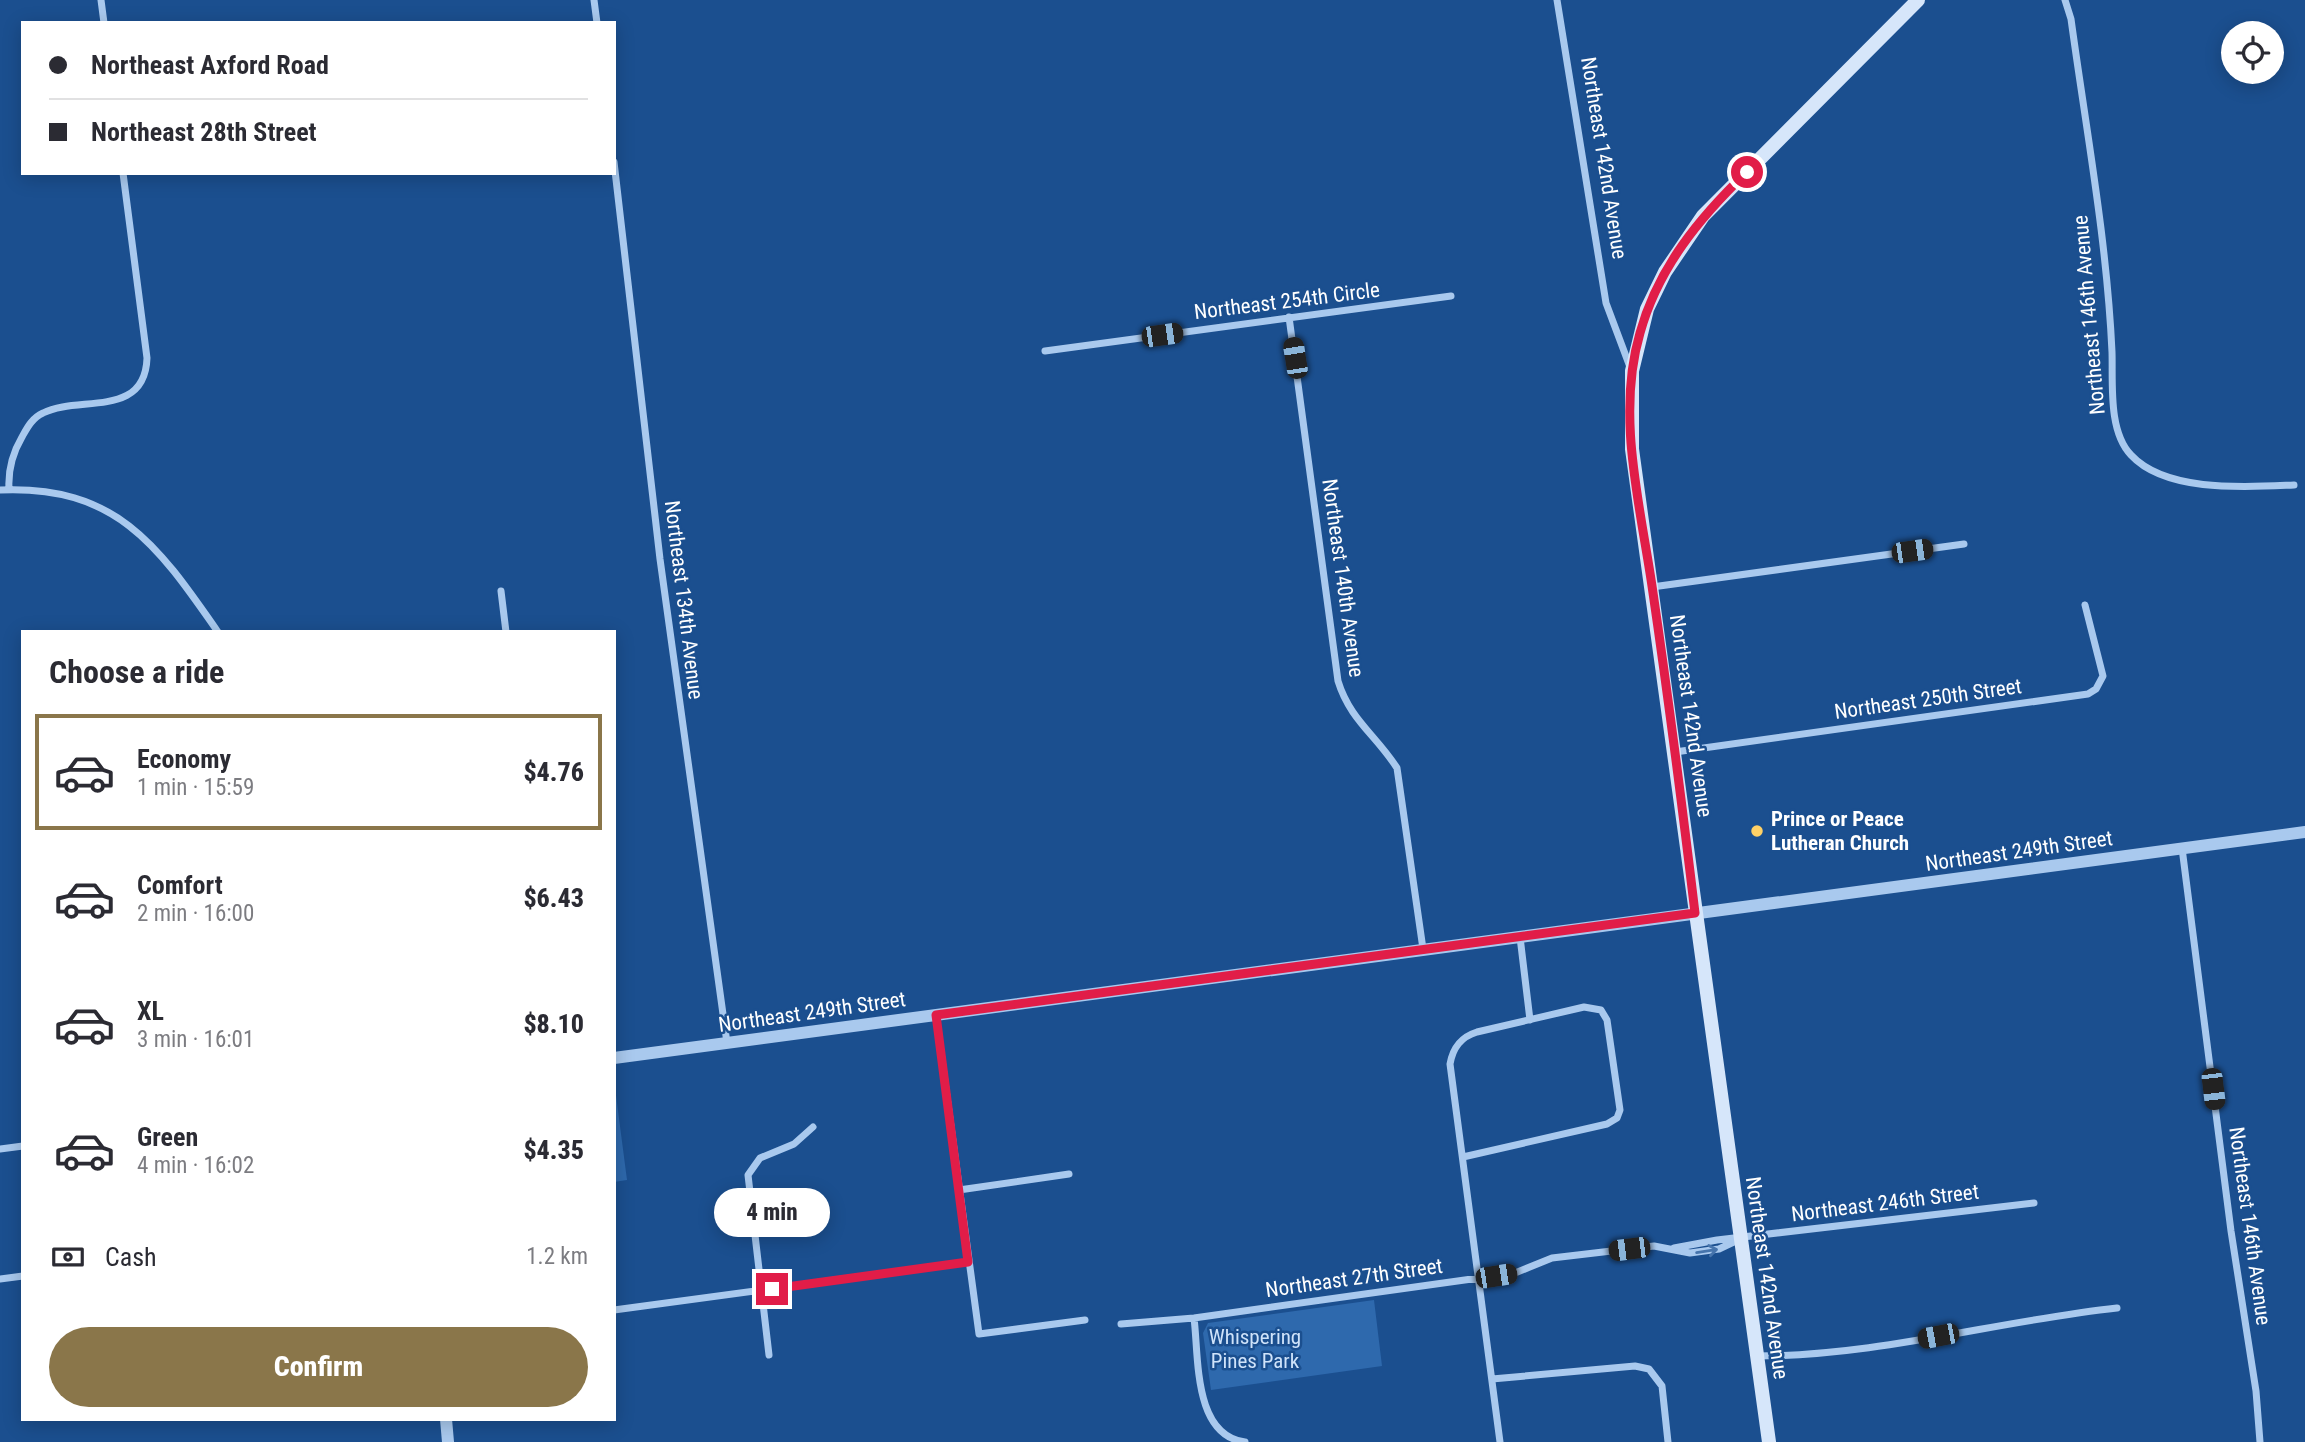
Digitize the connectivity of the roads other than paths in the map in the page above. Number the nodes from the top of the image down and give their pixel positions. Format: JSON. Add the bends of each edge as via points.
{"nodes":[{"id":1,"x":101,"y":0,"type":"edge"},
{"id":2,"x":594,"y":0,"type":"edge"},
{"id":3,"x":1557,"y":0,"type":"edge"},
{"id":4,"x":2065,"y":0,"type":"edge"},
{"id":5,"x":1910,"y":4,"type":"edge"},
{"id":6,"x":104,"y":21,"type":"edge"},
{"id":7,"x":597,"y":21,"type":"edge"},
{"id":8,"x":123,"y":175,"type":"edge"},
{"id":9,"x":616,"y":175,"type":"edge"},
{"id":10,"x":1451,"y":296,"type":"dead end"},
{"id":11,"x":1289,"y":317,"type":"junction"},
{"id":12,"x":1045,"y":351,"type":"dead end"},
{"id":13,"x":1632,"y":371,"type":"junction"},
{"id":14,"x":2294,"y":485,"type":"dead end"},
{"id":15,"x":4,"y":490,"type":"edge"},
{"id":16,"x":1964,"y":544,"type":"dead end"},
{"id":17,"x":1652,"y":587,"type":"junction"},
{"id":18,"x":501,"y":591,"type":"dead end"},
{"id":19,"x":2085,"y":605,"type":"dead end"},
{"id":20,"x":217,"y":630,"type":"edge"},
{"id":21,"x":506,"y":630,"type":"edge"},
{"id":22,"x":1675,"y":752,"type":"junction"},
{"id":23,"x":2305,"y":832,"type":"edge"},
{"id":24,"x":2182,"y":848,"type":"junction"},
{"id":25,"x":1695,"y":913,"type":"junction"},
{"id":26,"x":1520,"y":936,"type":"junction"},
{"id":27,"x":1423,"y":949,"type":"junction"},
{"id":28,"x":936,"y":1015,"type":"junction"},
{"id":29,"x":1530,"y":1020,"type":"junction"},
{"id":30,"x":727,"y":1043,"type":"junction"},
{"id":31,"x":616,"y":1058,"type":"edge"},
{"id":32,"x":813,"y":1127,"type":"dead end"},
{"id":33,"x":21,"y":1146,"type":"edge"},
{"id":34,"x":0,"y":1149,"type":"edge"},
{"id":35,"x":1463,"y":1157,"type":"junction"},
{"id":36,"x":1069,"y":1174,"type":"dead end"},
{"id":37,"x":959,"y":1190,"type":"junction"},
{"id":38,"x":2034,"y":1203,"type":"dead end"},
{"id":39,"x":1740,"y":1239,"type":"junction"},
{"id":40,"x":968,"y":1262,"type":"junction"},
{"id":41,"x":21,"y":1276,"type":"edge"},
{"id":42,"x":1479,"y":1278,"type":"junction"},
{"id":43,"x":0,"y":1279,"type":"edge"},
{"id":44,"x":761,"y":1290,"type":"junction"},
{"id":45,"x":2117,"y":1308,"type":"dead end"},
{"id":46,"x":616,"y":1310,"type":"edge"},
{"id":47,"x":1194,"y":1318,"type":"junction"},
{"id":48,"x":1085,"y":1320,"type":"dead end"},
{"id":49,"x":1121,"y":1325,"type":"dead end"},
{"id":50,"x":769,"y":1354,"type":"dead end"},
{"id":51,"x":1757,"y":1356,"type":"junction"},
{"id":52,"x":1492,"y":1379,"type":"junction"},
{"id":53,"x":446,"y":1421,"type":"edge"},
{"id":54,"x":448,"y":1442,"type":"edge"},
{"id":55,"x":1245,"y":1442,"type":"edge"},
{"id":56,"x":1500,"y":1442,"type":"edge"},
{"id":57,"x":1668,"y":1442,"type":"edge"},
{"id":58,"x":1769,"y":1442,"type":"edge"},
{"id":59,"x":2260,"y":1442,"type":"edge"}],
"edges":[{"from":1,"to":6,"type":"street"},
{"from":2,"to":7,"type":"street"},
{"from":3,"to":13,"type":"street","name":"Northeast 142nd Avenue","via":[[1606,303]]},
{"from":4,"to":14,"type":"street","name":"Northeast 146th Avenue","via":[[2110,315],[2121,442],[2143,466],[2182,480],[2217,486]]},
{"from":5,"to":13,"type":"main road","via":[[1703,216],[1665,272],[1647,309]]},
{"from":8,"to":15,"type":"street","via":[[147,358],[144,377],[124,397],[37,416],[14,451]]},
{"from":9,"to":30,"type":"street","name":"Northeast 134th Avenue","via":[[660,559]]},
{"from":10,"to":11,"type":"street","name":"Northeast 254th Circle"},
{"from":11,"to":12,"type":"street","name":"Northeast 254th Circle"},
{"from":11,"to":27,"type":"street","name":"Northeast 140th Avenue","via":[[1338,681],[1355,719],[1397,768]]},
{"from":13,"to":17,"type":"main road","name":"Northeast 142nd Avenue","via":[[1632,449]]},
{"from":15,"to":20,"type":"street","via":[[51,493],[92,503],[133,527],[168,560]]},
{"from":16,"to":17,"type":"street"},
{"from":17,"to":22,"type":"main road","name":"Northeast 142nd Avenue"},
{"from":18,"to":21,"type":"street"},
{"from":19,"to":22,"type":"street","name":"Northeast 250th Street","via":[[2103,676],[2088,694]]},
{"from":22,"to":25,"type":"main road","name":"Northeast 142nd Avenue"},
{"from":23,"to":24,"type":"street","name":"Northeast 249th Street"},
{"from":24,"to":25,"type":"street","name":"Northeast 249th Street"},
{"from":24,"to":59,"type":"street","name":"Northeast 146th Avenue"},
{"from":25,"to":26,"type":"street","name":"Northeast 249th Street"},
{"from":25,"to":39,"type":"main road","name":"Northeast 142nd Avenue"},
{"from":26,"to":27,"type":"street","name":"Northeast 249th Street"},
{"from":26,"to":29,"type":"street"},
{"from":27,"to":28,"type":"street","name":"Northeast 249th Street"},
{"from":28,"to":30,"type":"street","name":"Northeast 249th Street"},
{"from":28,"to":37,"type":"street"},
{"from":29,"to":35,"type":"street","via":[[1469,1035],[1455,1047],[1450,1064]]},
{"from":29,"to":35,"type":"street","via":[[1596,1008],[1606,1020],[1618,1118],[1607,1125]]},
{"from":30,"to":31,"type":"street","name":"Northeast 249th Street"},
{"from":32,"to":44,"type":"street","via":[[794,1144],[760,1158],[750,1170]]},
{"from":33,"to":34,"type":"street"},
{"from":35,"to":42,"type":"street"},
{"from":36,"to":37,"type":"street"},
{"from":37,"to":40,"type":"street"},
{"from":38,"to":39,"type":"street","name":"Northeast 246th Street"},
{"from":39,"to":42,"type":"street","name":"Northeast 27th Street","via":[[1552,1258],[1515,1273]]},
{"from":39,"to":51,"type":"main road","name":"Northeast 142nd Avenue"},
{"from":40,"to":44,"type":"street"},
{"from":40,"to":48,"type":"street","via":[[979,1334]]},
{"from":41,"to":43,"type":"street"},
{"from":42,"to":47,"type":"street","name":"Northeast 27th Street"},
{"from":42,"to":52,"type":"street"},
{"from":44,"to":46,"type":"street"},
{"from":44,"to":50,"type":"street"},
{"from":45,"to":51,"type":"street","via":[[1889,1345],[1801,1356]]},
{"from":47,"to":49,"type":"street","name":"Northeast 27th Street"},
{"from":47,"to":55,"type":"street","via":[[1207,1412],[1225,1435]]},
{"from":51,"to":58,"type":"main road","name":"Northeast 142nd Avenue"},
{"from":52,"to":56,"type":"street"},
{"from":52,"to":57,"type":"street","via":[[1634,1366],[1655,1374],[1662,1386]]},
{"from":53,"to":54,"type":"street"}]}
